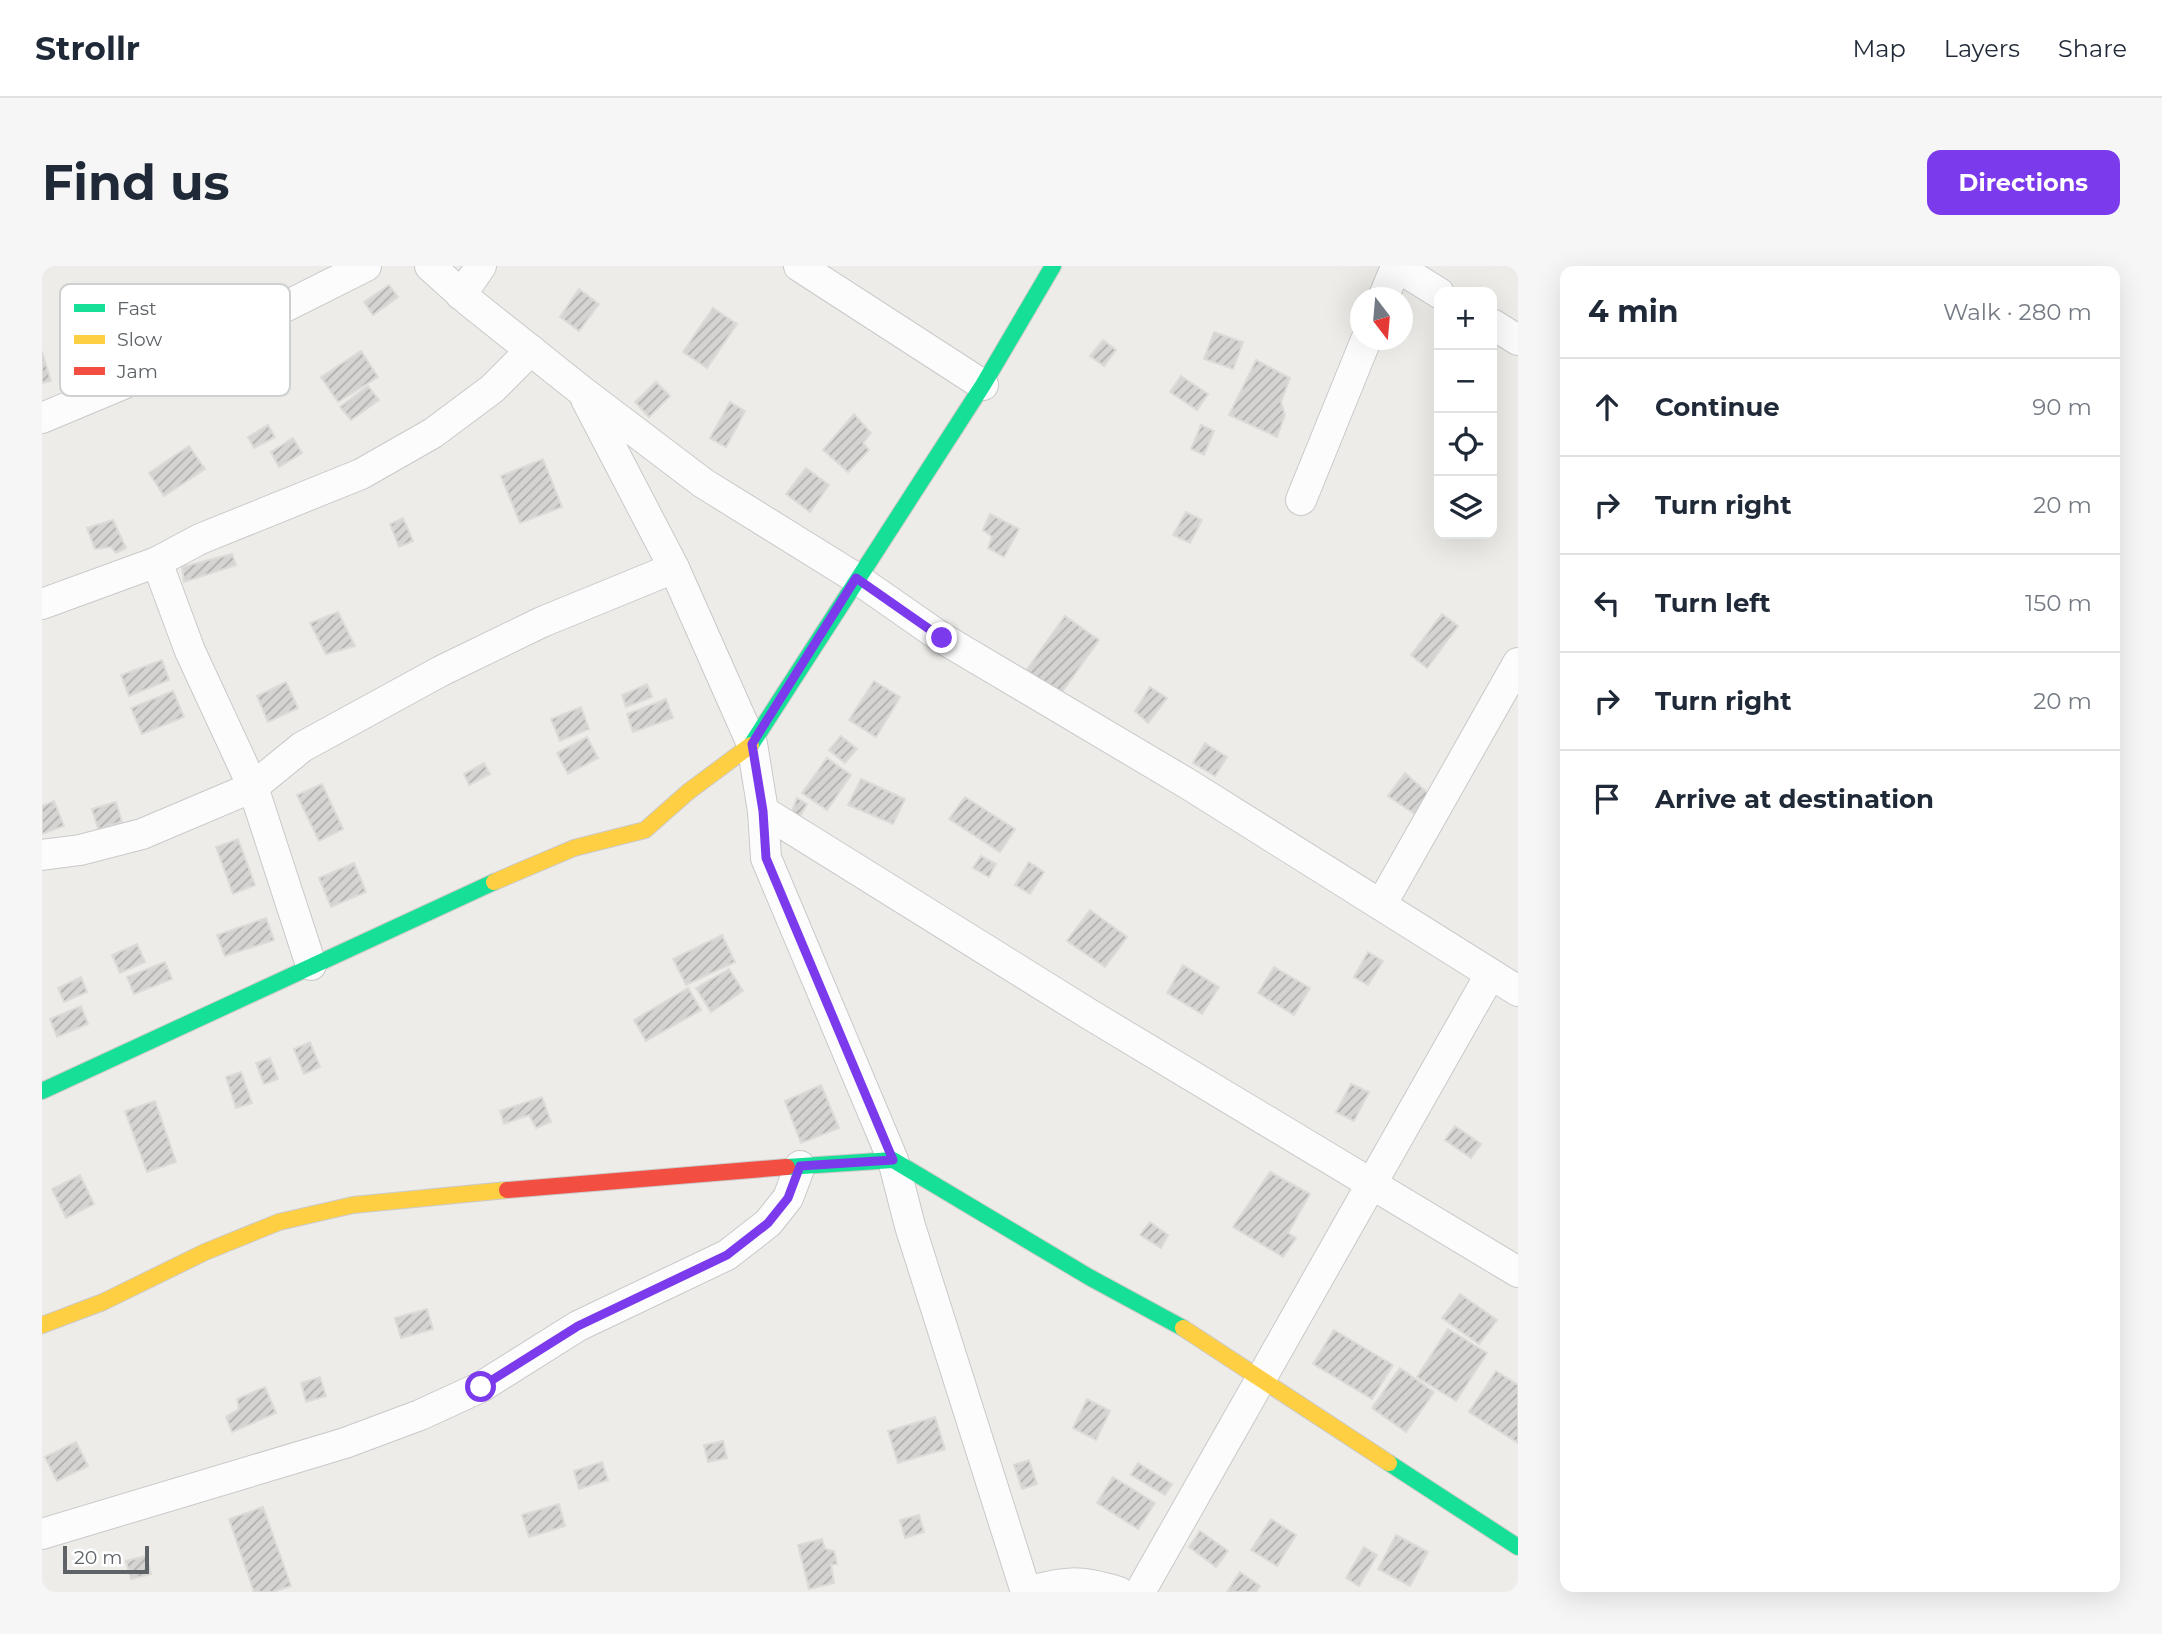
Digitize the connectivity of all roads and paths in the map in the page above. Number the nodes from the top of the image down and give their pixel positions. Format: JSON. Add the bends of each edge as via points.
{"nodes":[{"id":1,"x":366,"y":266,"type":"edge"},
{"id":2,"x":430,"y":266,"type":"edge"},
{"id":3,"x":481,"y":266,"type":"edge"},
{"id":4,"x":799,"y":266,"type":"edge"},
{"id":5,"x":1053,"y":266,"type":"edge"},
{"id":6,"x":1396,"y":266,"type":"edge"},
{"id":7,"x":1387,"y":287,"type":"edge"},
{"id":8,"x":1434,"y":290,"type":"edge"},
{"id":9,"x":461,"y":295,"type":"junction"},
{"id":10,"x":290,"y":304,"type":"edge"},
{"id":11,"x":1497,"y":327,"type":"edge"},
{"id":12,"x":1518,"y":340,"type":"edge"},
{"id":13,"x":531,"y":350,"type":"junction"},
{"id":14,"x":1362,"y":350,"type":"edge"},
{"id":15,"x":983,"y":385,"type":"junction"},
{"id":16,"x":583,"y":392,"type":"junction"},
{"id":17,"x":95,"y":396,"type":"edge"},
{"id":18,"x":42,"y":418,"type":"edge"},
{"id":19,"x":1301,"y":500,"type":"dead end"},
{"id":20,"x":157,"y":562,"type":"junction"},
{"id":21,"x":674,"y":568,"type":"junction"},
{"id":22,"x":856,"y":578,"type":"junction"},
{"id":23,"x":42,"y":604,"type":"edge"},
{"id":24,"x":1518,"y":663,"type":"edge"},
{"id":25,"x":752,"y":744,"type":"junction"},
{"id":26,"x":253,"y":787,"type":"junction"},
{"id":27,"x":763,"y":811,"type":"junction"},
{"id":28,"x":42,"y":855,"type":"edge"},
{"id":29,"x":1381,"y":905,"type":"junction"},
{"id":30,"x":311,"y":965,"type":"junction"},
{"id":31,"x":1490,"y":975,"type":"junction"},
{"id":32,"x":1518,"y":991,"type":"edge"},
{"id":33,"x":42,"y":1091,"type":"edge"},
{"id":34,"x":893,"y":1160,"type":"junction"},
{"id":35,"x":800,"y":1166,"type":"junction"},
{"id":36,"x":1372,"y":1184,"type":"junction"},
{"id":37,"x":1518,"y":1272,"type":"edge"},
{"id":38,"x":42,"y":1325,"type":"edge"},
{"id":39,"x":1258,"y":1379,"type":"junction"},
{"id":40,"x":42,"y":1534,"type":"edge"},
{"id":41,"x":1518,"y":1547,"type":"edge"},
{"id":42,"x":1026,"y":1592,"type":"edge"},
{"id":43,"x":1119,"y":1592,"type":"edge"},
{"id":44,"x":1140,"y":1592,"type":"edge"}],
"edges":[{"from":1,"to":10,"type":"street"},
{"from":2,"to":9,"type":"street"},
{"from":3,"to":9,"type":"street"},
{"from":4,"to":15,"type":"street"},
{"from":5,"to":15,"type":"street"},
{"from":6,"to":7,"type":"street"},
{"from":6,"to":8,"type":"street"},
{"from":9,"to":13,"type":"street"},
{"from":11,"to":12,"type":"street"},
{"from":13,"to":16,"type":"street"},
{"from":13,"to":20,"type":"street","via":[[492,389],[433,433],[362,474],[200,538]]},
{"from":14,"to":19,"type":"street"},
{"from":15,"to":22,"type":"street"},
{"from":16,"to":21,"type":"street"},
{"from":16,"to":22,"type":"street","via":[[703,483]]},
{"from":17,"to":18,"type":"street"},
{"from":20,"to":23,"type":"street"},
{"from":20,"to":26,"type":"street","via":[[190,650]]},
{"from":21,"to":25,"type":"street"},
{"from":21,"to":26,"type":"street","via":[[542,622],[441,671],[302,747]]},
{"from":22,"to":25,"type":"street"},
{"from":22,"to":29,"type":"street","via":[[942,638]]},
{"from":24,"to":29,"type":"street"},
{"from":25,"to":27,"type":"street"},
{"from":25,"to":30,"type":"street","via":[[645,830],[536,863]]},
{"from":26,"to":28,"type":"street","via":[[142,834]]},
{"from":26,"to":30,"type":"street"},
{"from":27,"to":34,"type":"street","via":[[766,858]]},
{"from":27,"to":36,"type":"street"},
{"from":29,"to":31,"type":"street"},
{"from":30,"to":33,"type":"street"},
{"from":31,"to":32,"type":"street"},
{"from":31,"to":36,"type":"street"},
{"from":34,"to":35,"type":"street"},
{"from":34,"to":39,"type":"street","via":[[1183,1328]]},
{"from":34,"to":42,"type":"street"},
{"from":35,"to":38,"type":"street","via":[[353,1205],[279,1222]]},
{"from":35,"to":40,"type":"street","via":[[788,1198],[768,1223],[727,1255],[578,1326],[481,1387],[345,1443]]},
{"from":36,"to":37,"type":"street"},
{"from":36,"to":39,"type":"street"},
{"from":39,"to":41,"type":"street"},
{"from":39,"to":44,"type":"street"},
{"from":42,"to":43,"type":"street","via":[[1064,1581]]}]}
